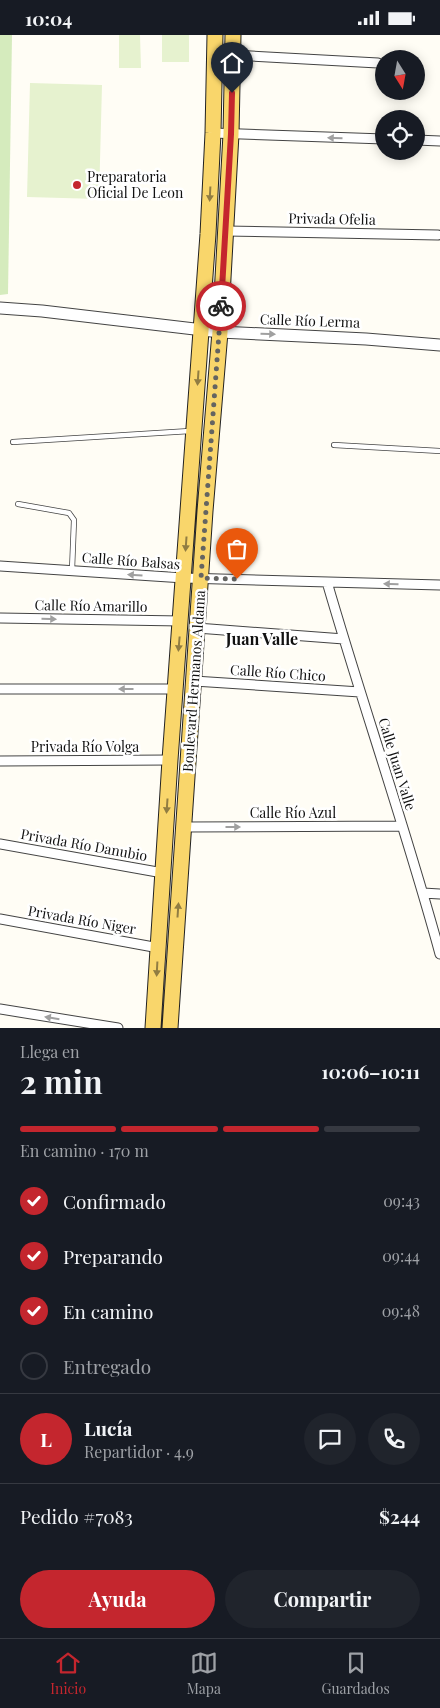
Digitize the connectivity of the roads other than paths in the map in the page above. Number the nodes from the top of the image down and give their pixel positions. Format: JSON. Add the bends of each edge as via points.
{"nodes":[{"id":1,"x":215,"y":35,"type":"edge"},
{"id":2,"x":233,"y":35,"type":"edge"},
{"id":3,"x":233,"y":55,"type":"junction"},
{"id":4,"x":375,"y":63,"type":"edge"},
{"id":5,"x":213,"y":133,"type":"junction"},
{"id":6,"x":231,"y":134,"type":"junction"},
{"id":7,"x":375,"y":139,"type":"edge"},
{"id":8,"x":425,"y":140,"type":"edge"},
{"id":9,"x":440,"y":141,"type":"edge"},
{"id":10,"x":226,"y":231,"type":"junction"},
{"id":11,"x":438,"y":235,"type":"dead end"},
{"id":12,"x":0,"y":308,"type":"edge"},
{"id":13,"x":201,"y":330,"type":"junction"},
{"id":14,"x":220,"y":332,"type":"junction"},
{"id":15,"x":440,"y":345,"type":"edge"},
{"id":16,"x":194,"y":431,"type":"junction"},
{"id":17,"x":13,"y":442,"type":"dead end"},
{"id":18,"x":334,"y":445,"type":"dead end"},
{"id":19,"x":440,"y":451,"type":"edge"},
{"id":20,"x":18,"y":504,"type":"dead end"},
{"id":21,"x":0,"y":566,"type":"edge"},
{"id":22,"x":72,"y":571,"type":"junction"},
{"id":23,"x":184,"y":578,"type":"junction"},
{"id":24,"x":201,"y":578,"type":"junction"},
{"id":25,"x":327,"y":582,"type":"junction"},
{"id":26,"x":440,"y":585,"type":"edge"},
{"id":27,"x":0,"y":618,"type":"edge"},
{"id":28,"x":181,"y":621,"type":"junction"},
{"id":29,"x":198,"y":628,"type":"junction"},
{"id":30,"x":344,"y":639,"type":"junction"},
{"id":31,"x":194,"y":681,"type":"junction"},
{"id":32,"x":0,"y":689,"type":"edge"},
{"id":33,"x":175,"y":689,"type":"junction"},
{"id":34,"x":360,"y":692,"type":"junction"},
{"id":35,"x":170,"y":760,"type":"junction"},
{"id":36,"x":0,"y":761,"type":"edge"},
{"id":37,"x":402,"y":826,"type":"junction"},
{"id":38,"x":184,"y":827,"type":"junction"},
{"id":39,"x":0,"y":844,"type":"edge"},
{"id":40,"x":163,"y":873,"type":"junction"},
{"id":41,"x":423,"y":893,"type":"junction"},
{"id":42,"x":440,"y":894,"type":"edge"},
{"id":43,"x":0,"y":919,"type":"edge"},
{"id":44,"x":159,"y":948,"type":"junction"},
{"id":45,"x":440,"y":954,"type":"edge"},
{"id":46,"x":0,"y":1009,"type":"edge"},
{"id":47,"x":118,"y":1028,"type":"edge"},
{"id":48,"x":153,"y":1028,"type":"edge"},
{"id":49,"x":170,"y":1028,"type":"edge"}],
"edges":[{"from":1,"to":5,"type":"main road","name":"Boulevard Hermanos Aldama"},
{"from":2,"to":3,"type":"main road","name":"Boulevard Hermanos Aldama"},
{"from":3,"to":4,"type":"street"},
{"from":3,"to":6,"type":"main road","name":"Boulevard Hermanos Aldama"},
{"from":5,"to":6,"type":"street"},
{"from":5,"to":13,"type":"main road","name":"Boulevard Hermanos Aldama","one_way":true},
{"from":7,"to":6,"type":"street","one_way":true},
{"from":6,"to":10,"type":"main road","name":"Boulevard Hermanos Aldama"},
{"from":8,"to":9,"type":"street"},
{"from":10,"to":11,"type":"street","name":"Privada Ofelia"},
{"from":10,"to":14,"type":"main road","name":"Boulevard Hermanos Aldama"},
{"from":12,"to":13,"type":"street","name":"Calle Río Lerma"},
{"from":13,"to":14,"type":"street","name":"Calle Río Lerma"},
{"from":13,"to":16,"type":"main road","name":"Boulevard Hermanos Aldama","one_way":true},
{"from":14,"to":15,"type":"street","name":"Calle Río Lerma","one_way":true},
{"from":14,"to":24,"type":"main road","name":"Boulevard Hermanos Aldama"},
{"from":16,"to":17,"type":"lane"},
{"from":16,"to":23,"type":"main road","name":"Boulevard Hermanos Aldama","one_way":true},
{"from":18,"to":19,"type":"lane"},
{"from":20,"to":22,"type":"lane","via":[[73,516]]},
{"from":21,"to":22,"type":"street","name":"Calle Río Balsas"},
{"from":23,"to":22,"type":"street","name":"Calle Río Balsas","one_way":true},
{"from":23,"to":24,"type":"street","name":"Calle Río Balsas"},
{"from":23,"to":28,"type":"main road","name":"Boulevard Hermanos Aldama"},
{"from":24,"to":25,"type":"street","name":"Calle Río Balsas"},
{"from":24,"to":29,"type":"main road","name":"Boulevard Hermanos Aldama"},
{"from":26,"to":25,"type":"street","name":"Calle Río Balsas","one_way":true},
{"from":25,"to":30,"type":"street","name":"Calle Juan Valle"},
{"from":27,"to":28,"type":"street","name":"Calle Río Amarillo","one_way":true},
{"from":28,"to":33,"type":"main road","name":"Boulevard Hermanos Aldama","one_way":true},
{"from":29,"to":30,"type":"street"},
{"from":29,"to":31,"type":"main road","name":"Boulevard Hermanos Aldama"},
{"from":30,"to":34,"type":"street","name":"Calle Juan Valle"},
{"from":31,"to":34,"type":"street","name":"Calle Río Chico"},
{"from":31,"to":38,"type":"main road","name":"Boulevard Hermanos Aldama"},
{"from":33,"to":32,"type":"street","one_way":true},
{"from":33,"to":35,"type":"main road","name":"Boulevard Hermanos Aldama"},
{"from":34,"to":37,"type":"street","name":"Calle Juan Valle"},
{"from":35,"to":36,"type":"street","name":"Privada Río Volga"},
{"from":35,"to":40,"type":"main road","name":"Boulevard Hermanos Aldama","one_way":true},
{"from":38,"to":37,"type":"street","name":"Calle Río Azul","one_way":true},
{"from":37,"to":41,"type":"street","name":"Calle Juan Valle"},
{"from":49,"to":38,"type":"main road","name":"Boulevard Hermanos Aldama","one_way":true},
{"from":39,"to":40,"type":"street","name":"Privada Río Danubio"},
{"from":40,"to":44,"type":"main road","name":"Boulevard Hermanos Aldama"},
{"from":41,"to":42,"type":"street"},
{"from":41,"to":45,"type":"street","name":"Calle Juan Valle"},
{"from":43,"to":44,"type":"street","name":"Privada Río Niger"},
{"from":44,"to":48,"type":"main road","name":"Boulevard Hermanos Aldama","one_way":true},
{"from":47,"to":46,"type":"street","one_way":true}]}
